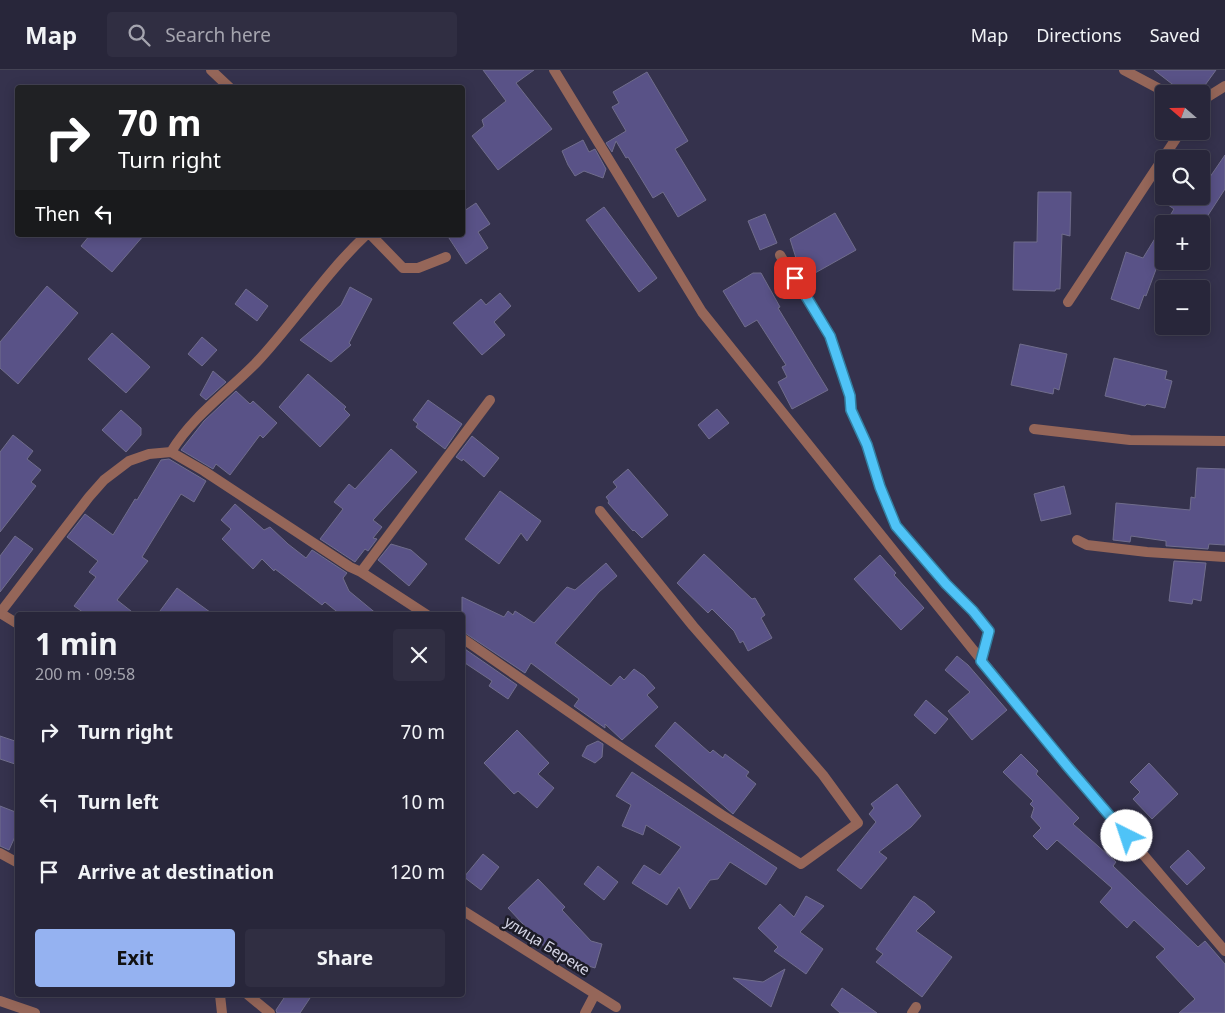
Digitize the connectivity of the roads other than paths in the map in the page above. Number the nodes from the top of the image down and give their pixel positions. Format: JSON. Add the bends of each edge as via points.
{"nodes":[{"id":1,"x":211,"y":70,"type":"edge"},
{"id":2,"x":554,"y":70,"type":"edge"},
{"id":3,"x":1124,"y":70,"type":"edge"},
{"id":4,"x":227,"y":85,"type":"edge"},
{"id":5,"x":1225,"y":86,"type":"edge"},
{"id":6,"x":1155,"y":87,"type":"edge"},
{"id":7,"x":1210,"y":95,"type":"edge"},
{"id":8,"x":1175,"y":140,"type":"edge"},
{"id":9,"x":365,"y":237,"type":"edge"},
{"id":10,"x":780,"y":255,"type":"dead end"},
{"id":11,"x":446,"y":256,"type":"dead end"},
{"id":12,"x":1068,"y":302,"type":"dead end"},
{"id":13,"x":490,"y":400,"type":"dead end"},
{"id":14,"x":1034,"y":429,"type":"dead end"},
{"id":15,"x":1225,"y":441,"type":"edge"},
{"id":16,"x":171,"y":452,"type":"junction"},
{"id":17,"x":600,"y":511,"type":"dead end"},
{"id":18,"x":1077,"y":540,"type":"dead end"},
{"id":19,"x":1225,"y":557,"type":"edge"},
{"id":20,"x":361,"y":572,"type":"junction"},
{"id":21,"x":422,"y":612,"type":"edge"},
{"id":22,"x":0,"y":613,"type":"edge"},
{"id":23,"x":15,"y":622,"type":"edge"},
{"id":24,"x":465,"y":640,"type":"edge"},
{"id":25,"x":981,"y":661,"type":"junction"},
{"id":26,"x":0,"y":853,"type":"edge"},
{"id":27,"x":15,"y":861,"type":"edge"},
{"id":28,"x":465,"y":912,"type":"edge"},
{"id":29,"x":1225,"y":951,"type":"edge"},
{"id":30,"x":595,"y":994,"type":"junction"},
{"id":31,"x":220,"y":997,"type":"edge"},
{"id":32,"x":250,"y":997,"type":"edge"},
{"id":33,"x":0,"y":1001,"type":"edge"},
{"id":34,"x":616,"y":1007,"type":"dead end"},
{"id":35,"x":35,"y":1013,"type":"edge"},
{"id":36,"x":222,"y":1013,"type":"edge"},
{"id":37,"x":270,"y":1013,"type":"edge"},
{"id":38,"x":585,"y":1013,"type":"edge"}],
"edges":[{"from":1,"to":4,"type":"street"},
{"from":2,"to":25,"type":"street","via":[[702,312]]},
{"from":3,"to":6,"type":"street"},
{"from":5,"to":7,"type":"street"},
{"from":8,"to":12,"type":"street"},
{"from":9,"to":11,"type":"street","via":[[379,244],[403,268],[418,268]]},
{"from":9,"to":16,"type":"street","via":[[330,273],[256,363],[182,434]]},
{"from":10,"to":25,"type":"street","via":[[830,336],[850,396],[851,410],[896,526],[989,631]]},
{"from":13,"to":20,"type":"street"},
{"from":14,"to":15,"type":"street","via":[[1130,440]]},
{"from":16,"to":20,"type":"street"},
{"from":16,"to":22,"type":"street","via":[[149,454],[129,461],[104,480]]},
{"from":17,"to":24,"type":"street","via":[[693,626],[823,775],[858,823],[801,864],[604,737]]},
{"from":18,"to":19,"type":"street","via":[[1147,552]]},
{"from":20,"to":21,"type":"street"},
{"from":22,"to":23,"type":"street"},
{"from":25,"to":29,"type":"street"},
{"from":26,"to":27,"type":"street"},
{"from":28,"to":30,"type":"street","name":"улица Береке"},
{"from":30,"to":34,"type":"street","name":"улица Береке"},
{"from":30,"to":38,"type":"street"},
{"from":31,"to":36,"type":"street"},
{"from":32,"to":37,"type":"street"},
{"from":33,"to":35,"type":"street"}]}
